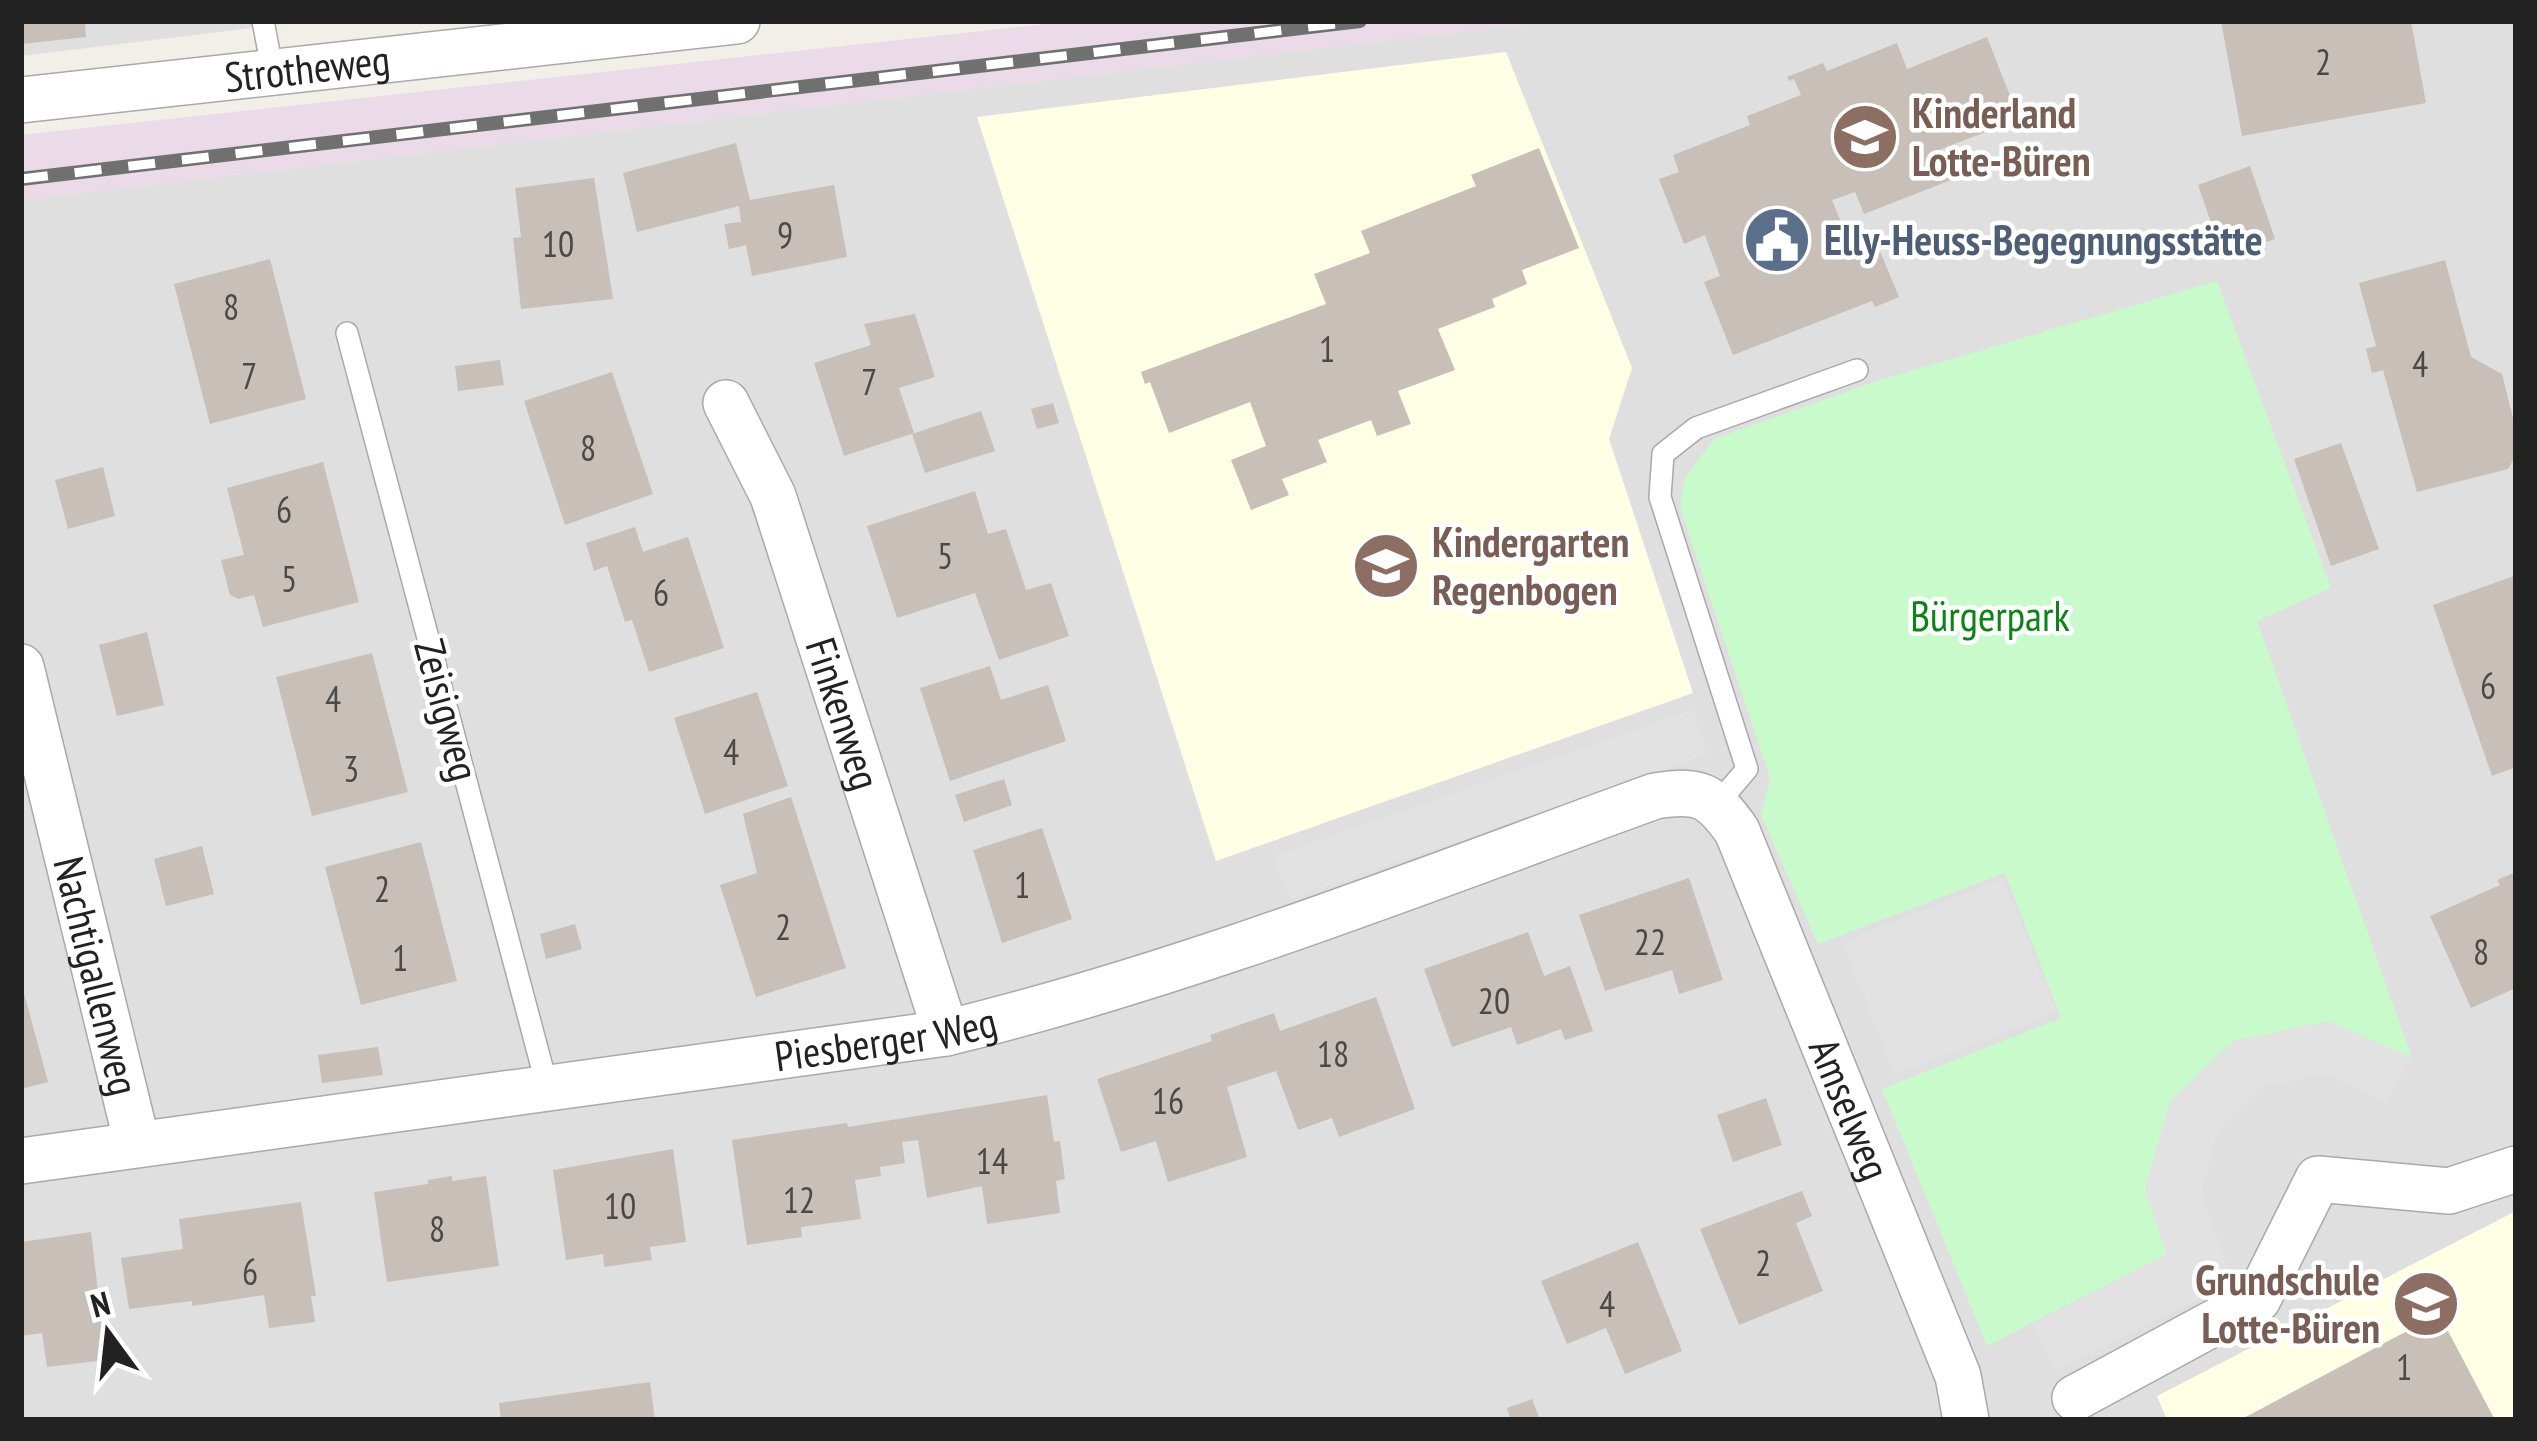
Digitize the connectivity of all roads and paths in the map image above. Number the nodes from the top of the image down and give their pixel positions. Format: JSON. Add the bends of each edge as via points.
{"nodes":[{"id":1,"x":263,"y":21,"type":"edge"},
{"id":2,"x":737,"y":21,"type":"edge"},
{"id":3,"x":272,"y":73,"type":"junction"},
{"id":4,"x":21,"y":100,"type":"edge"},
{"id":5,"x":347,"y":333,"type":"dead end"},
{"id":6,"x":1857,"y":370,"type":"dead end"},
{"id":7,"x":726,"y":403,"type":"dead end"},
{"id":8,"x":21,"y":667,"type":"edge"},
{"id":9,"x":1718,"y":803,"type":"junction"},
{"id":10,"x":946,"y":1033,"type":"junction"},
{"id":11,"x":547,"y":1086,"type":"junction"},
{"id":12,"x":136,"y":1143,"type":"junction"},
{"id":13,"x":21,"y":1161,"type":"edge"},
{"id":14,"x":2516,"y":1169,"type":"edge"},
{"id":15,"x":2075,"y":1398,"type":"dead end"},
{"id":16,"x":1966,"y":1420,"type":"edge"}],
"edges":[{"from":1,"to":3,"type":"lane"},
{"from":2,"to":3,"type":"street","name":"Strotheweg"},
{"from":3,"to":4,"type":"street","name":"Strotheweg"},
{"from":5,"to":11,"type":"lane","name":"Zeisigweg"},
{"from":6,"to":9,"type":"lane","via":[[1696,428],[1663,454],[1660,497],[1747,770]]},
{"from":7,"to":10,"type":"street","name":"Finkenweg","via":[[773,496]]},
{"from":8,"to":12,"type":"street","name":"Nachtigallenweg"},
{"from":9,"to":10,"type":"street","name":"Piesberger Weg","via":[[1688,791],[1655,796],[1067,1004]]},
{"from":9,"to":16,"type":"street","name":"Amselweg","via":[[1737,831],[1958,1376]]},
{"from":10,"to":11,"type":"street","name":"Piesberger Weg"},
{"from":11,"to":12,"type":"street","name":"Piesberger Weg"},
{"from":12,"to":13,"type":"street","name":"Piesberger Weg"},
{"from":14,"to":15,"type":"street","via":[[2449,1191],[2318,1179],[2258,1299]]}]}
